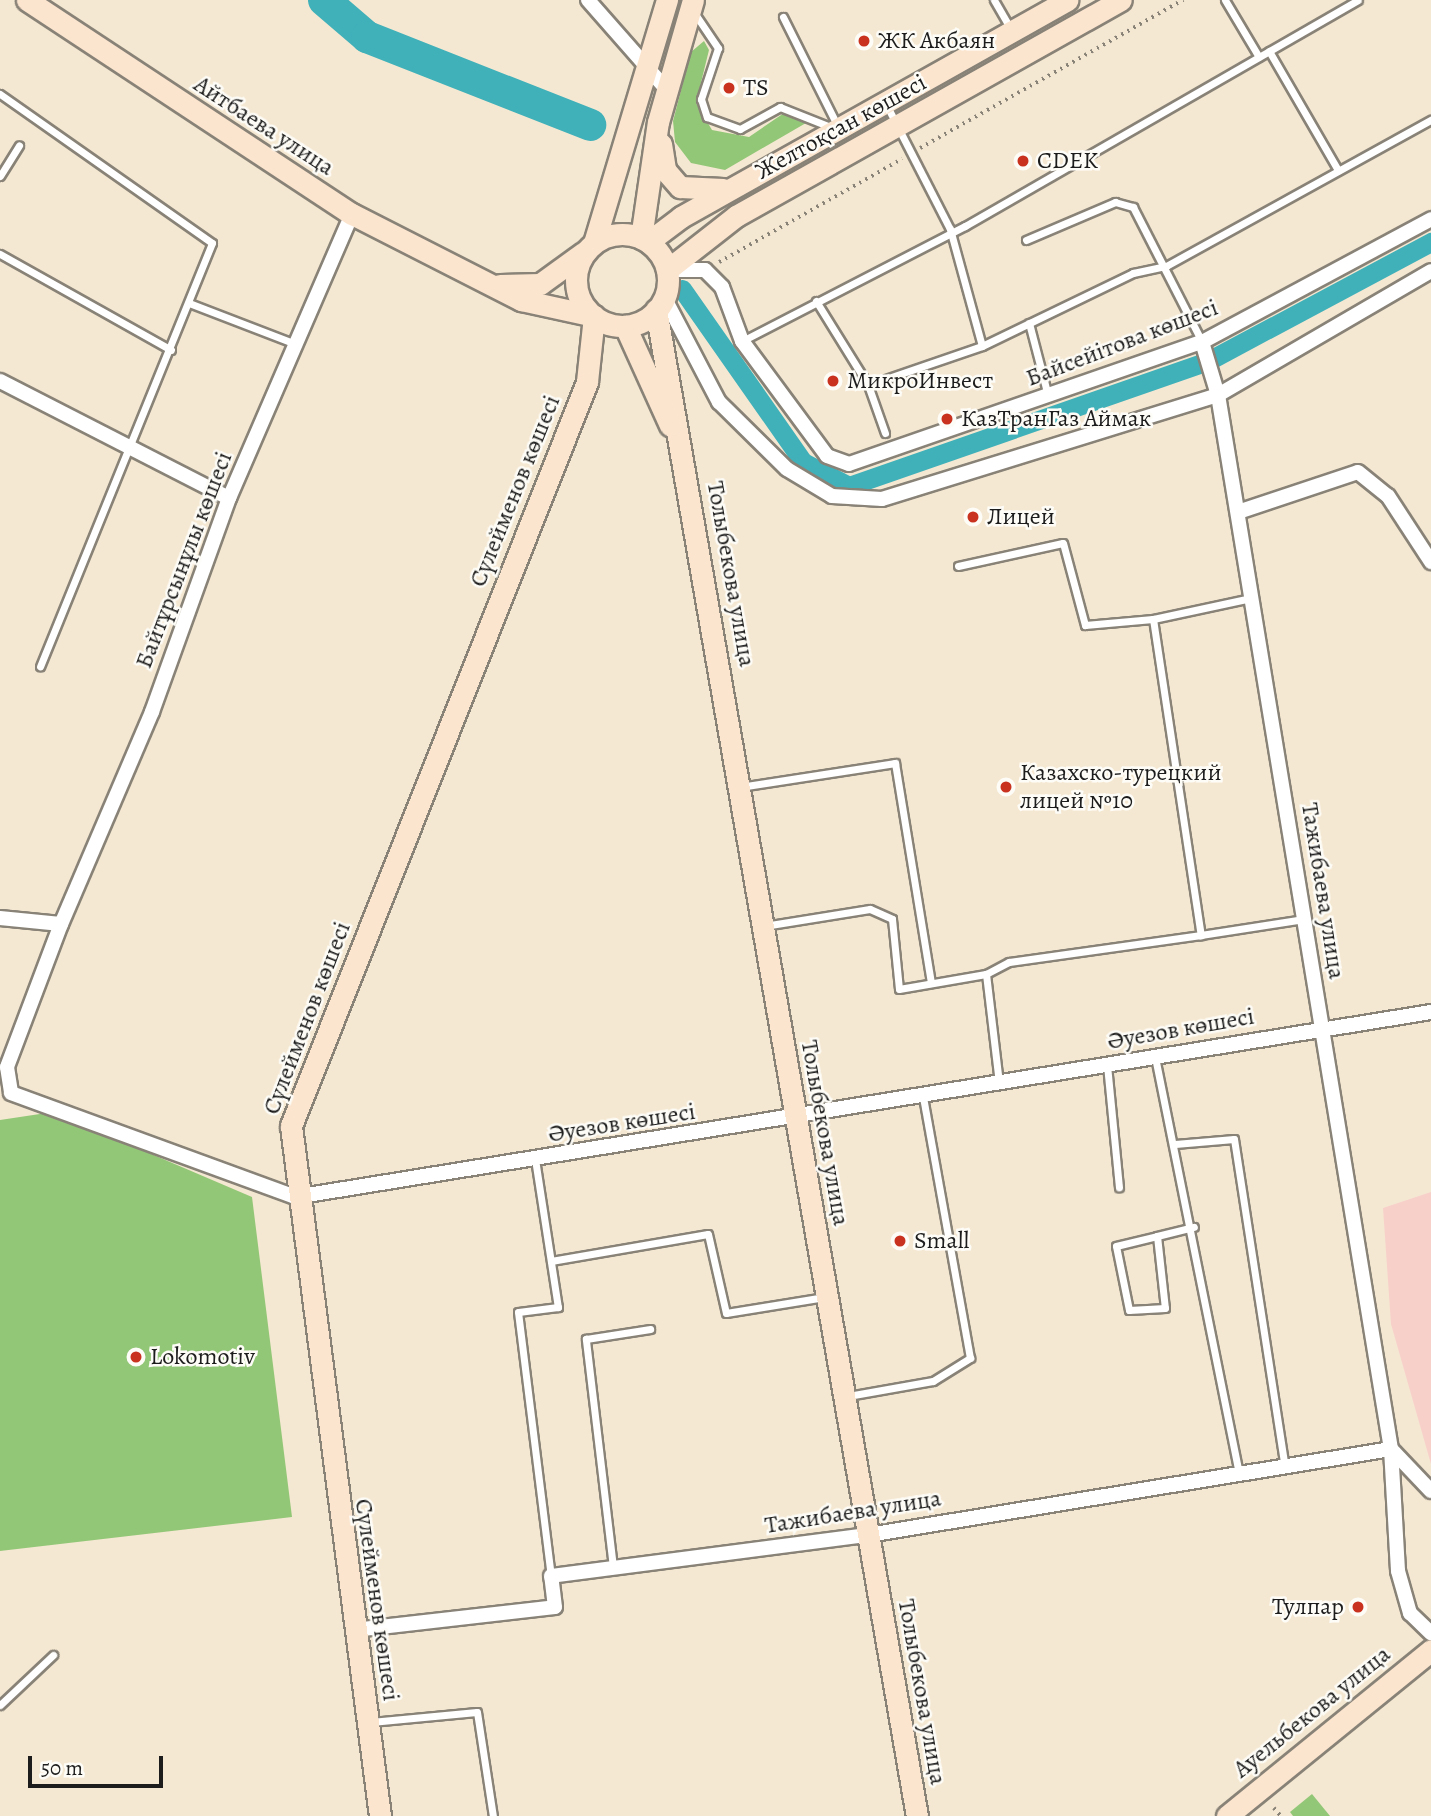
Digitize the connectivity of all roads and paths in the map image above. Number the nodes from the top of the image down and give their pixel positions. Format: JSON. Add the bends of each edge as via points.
{"nodes":[{"id":1,"x":27,"y":0,"type":"edge"},
{"id":2,"x":588,"y":0,"type":"edge"},
{"id":3,"x":667,"y":0,"type":"edge"},
{"id":4,"x":993,"y":0,"type":"edge"},
{"id":5,"x":1067,"y":0,"type":"edge"},
{"id":6,"x":1121,"y":0,"type":"edge"},
{"id":7,"x":1183,"y":0,"type":"edge"},
{"id":8,"x":1225,"y":0,"type":"edge"},
{"id":9,"x":1358,"y":0,"type":"edge"},
{"id":10,"x":692,"y":4,"type":"edge"},
{"id":11,"x":783,"y":18,"type":"dead end"},
{"id":12,"x":1012,"y":32,"type":"junction"},
{"id":13,"x":1269,"y":51,"type":"junction"},
{"id":14,"x":1259,"y":57,"type":"junction"},
{"id":15,"x":647,"y":71,"type":"junction"},
{"id":16,"x":667,"y":90,"type":"junction"},
{"id":17,"x":0,"y":94,"type":"edge"},
{"id":18,"x":886,"y":104,"type":"junction"},
{"id":19,"x":1431,"y":120,"type":"edge"},
{"id":20,"x":658,"y":121,"type":"junction"},
{"id":21,"x":897,"y":125,"type":"junction"},
{"id":22,"x":840,"y":131,"type":"junction"},
{"id":23,"x":19,"y":145,"type":"dead end"},
{"id":24,"x":912,"y":153,"type":"junction"},
{"id":25,"x":1338,"y":170,"type":"junction"},
{"id":26,"x":0,"y":176,"type":"edge"},
{"id":27,"x":741,"y":184,"type":"junction"},
{"id":28,"x":352,"y":214,"type":"junction"},
{"id":29,"x":1431,"y":219,"type":"edge"},
{"id":30,"x":950,"y":229,"type":"junction"},
{"id":31,"x":644,"y":240,"type":"junction"},
{"id":32,"x":1026,"y":240,"type":"dead end"},
{"id":33,"x":589,"y":248,"type":"junction"},
{"id":34,"x":0,"y":254,"type":"edge"},
{"id":35,"x":1166,"y":266,"type":"junction"},
{"id":36,"x":667,"y":270,"type":"junction"},
{"id":37,"x":705,"y":270,"type":"junction"},
{"id":38,"x":1431,"y":271,"type":"edge"},
{"id":39,"x":481,"y":281,"type":"junction"},
{"id":40,"x":816,"y":301,"type":"junction"},
{"id":41,"x":189,"y":303,"type":"junction"},
{"id":42,"x":660,"y":304,"type":"junction"},
{"id":43,"x":594,"y":316,"type":"junction"},
{"id":44,"x":1029,"y":323,"type":"junction"},
{"id":45,"x":625,"y":326,"type":"junction"},
{"id":46,"x":742,"y":341,"type":"junction"},
{"id":47,"x":1202,"y":342,"type":"junction"},
{"id":48,"x":296,"y":344,"type":"junction"},
{"id":49,"x":982,"y":346,"type":"junction"},
{"id":50,"x":171,"y":350,"type":"junction"},
{"id":51,"x":0,"y":381,"type":"edge"},
{"id":52,"x":868,"y":385,"type":"junction"},
{"id":53,"x":1218,"y":395,"type":"junction"},
{"id":54,"x":1048,"y":397,"type":"junction"},
{"id":55,"x":885,"y":433,"type":"dead end"},
{"id":56,"x":132,"y":449,"type":"junction"},
{"id":57,"x":685,"y":458,"type":"junction"},
{"id":58,"x":229,"y":498,"type":"junction"},
{"id":59,"x":1238,"y":512,"type":"junction"},
{"id":60,"x":1431,"y":562,"type":"edge"},
{"id":61,"x":958,"y":566,"type":"dead end"},
{"id":62,"x":1252,"y":598,"type":"junction"},
{"id":63,"x":1153,"y":619,"type":"junction"},
{"id":64,"x":40,"y":666,"type":"dead end"},
{"id":65,"x":740,"y":787,"type":"junction"},
{"id":66,"x":0,"y":918,"type":"edge"},
{"id":67,"x":1304,"y":919,"type":"junction"},
{"id":68,"x":61,"y":924,"type":"junction"},
{"id":69,"x":763,"y":926,"type":"junction"},
{"id":70,"x":1201,"y":935,"type":"junction"},
{"id":71,"x":986,"y":974,"type":"junction"},
{"id":72,"x":931,"y":984,"type":"junction"},
{"id":73,"x":1431,"y":1012,"type":"edge"},
{"id":74,"x":1323,"y":1028,"type":"junction"},
{"id":75,"x":1155,"y":1057,"type":"junction"},
{"id":76,"x":1107,"y":1065,"type":"junction"},
{"id":77,"x":3,"y":1067,"type":"edge"},
{"id":78,"x":999,"y":1083,"type":"junction"},
{"id":79,"x":923,"y":1096,"type":"junction"},
{"id":80,"x":796,"y":1118,"type":"junction"},
{"id":81,"x":1175,"y":1144,"type":"junction"},
{"id":82,"x":535,"y":1159,"type":"junction"},
{"id":83,"x":1119,"y":1187,"type":"dead end"},
{"id":84,"x":295,"y":1197,"type":"junction"},
{"id":85,"x":1194,"y":1227,"type":"junction"},
{"id":86,"x":1157,"y":1236,"type":"junction"},
{"id":87,"x":551,"y":1261,"type":"junction"},
{"id":88,"x":827,"y":1297,"type":"junction"},
{"id":89,"x":650,"y":1329,"type":"dead end"},
{"id":90,"x":844,"y":1397,"type":"junction"},
{"id":91,"x":1391,"y":1449,"type":"junction"},
{"id":92,"x":1284,"y":1462,"type":"junction"},
{"id":93,"x":1238,"y":1470,"type":"junction"},
{"id":94,"x":1431,"y":1491,"type":"edge"},
{"id":95,"x":868,"y":1535,"type":"junction"},
{"id":96,"x":613,"y":1568,"type":"junction"},
{"id":97,"x":551,"y":1576,"type":"junction"},
{"id":98,"x":354,"y":1630,"type":"junction"},
{"id":99,"x":1431,"y":1633,"type":"edge"},
{"id":100,"x":1431,"y":1650,"type":"edge"},
{"id":101,"x":53,"y":1656,"type":"dead end"},
{"id":102,"x":0,"y":1705,"type":"edge"},
{"id":103,"x":367,"y":1723,"type":"junction"},
{"id":104,"x":1274,"y":1808,"type":"dead end"},
{"id":105,"x":380,"y":1816,"type":"edge"},
{"id":106,"x":493,"y":1816,"type":"edge"},
{"id":107,"x":917,"y":1816,"type":"edge"},
{"id":108,"x":1227,"y":1816,"type":"edge"},
{"id":109,"x":1281,"y":1816,"type":"edge"}],
"edges":[{"from":1,"to":28,"type":"street","name":"Айтбаева улица"},
{"from":2,"to":15,"type":"street"},
{"from":3,"to":15,"type":"street"},
{"from":4,"to":12,"type":"lane"},
{"from":5,"to":12,"type":"street","name":"Желтоқсан көшесі"},
{"from":6,"to":21,"type":"street","name":"Желтоқсан көшесі"},
{"from":7,"to":24,"type":"path"},
{"from":8,"to":14,"type":"lane"},
{"from":9,"to":13,"type":"lane"},
{"from":10,"to":16,"type":"street"},
{"from":10,"to":22,"type":"lane","via":[[718,48],[701,99],[707,117],[740,129],[780,107]]},
{"from":11,"to":22,"type":"lane"},
{"from":12,"to":18,"type":"street","name":"Желтоқсан көшесі"},
{"from":13,"to":14,"type":"lane"},
{"from":13,"to":25,"type":"lane"},
{"from":14,"to":30,"type":"lane"},
{"from":15,"to":16,"type":"street"},
{"from":15,"to":33,"type":"street"},
{"from":16,"to":20,"type":"street"},
{"from":17,"to":41,"type":"lane","via":[[212,243]]},
{"from":18,"to":21,"type":"lane"},
{"from":18,"to":22,"type":"street","name":"Желтоқсан көшесі"},
{"from":19,"to":25,"type":"lane"},
{"from":20,"to":27,"type":"street","via":[[665,170],[680,187],[703,192]]},
{"from":20,"to":31,"type":"street"},
{"from":21,"to":24,"type":"lane"},
{"from":21,"to":36,"type":"street","name":"Желтоқсан көшесі","via":[[736,216]]},
{"from":22,"to":27,"type":"street","name":"Желтоқсан көшесі"},
{"from":23,"to":26,"type":"lane"},
{"from":24,"to":30,"type":"lane"},
{"from":24,"to":37,"type":"path"},
{"from":25,"to":35,"type":"lane"},
{"from":27,"to":31,"type":"street","name":"Желтоқсан көшесі"},
{"from":28,"to":39,"type":"street","name":"Айтбаева улица"},
{"from":28,"to":48,"type":"street","name":"Байтұрсынұлы көшесі"},
{"from":29,"to":47,"type":"street","name":"Байсейітова көшесі"},
{"from":30,"to":40,"type":"lane"},
{"from":30,"to":49,"type":"lane"},
{"from":31,"to":33,"type":"street","via":[[617,234]]},
{"from":31,"to":36,"type":"street"},
{"from":32,"to":35,"type":"lane","via":[[1115,202],[1133,206]]},
{"from":33,"to":39,"type":"street","via":[[540,284],[517,289]]},
{"from":33,"to":43,"type":"street","via":[[577,286]]},
{"from":34,"to":50,"type":"lane"},
{"from":35,"to":44,"type":"lane","via":[[1133,273]]},
{"from":35,"to":47,"type":"lane"},
{"from":36,"to":37,"type":"street"},
{"from":36,"to":42,"type":"street"},
{"from":37,"to":46,"type":"street","name":"Байсейітова көшесі","via":[[722,287]]},
{"from":38,"to":53,"type":"street"},
{"from":39,"to":43,"type":"street","via":[[521,300]]},
{"from":40,"to":46,"type":"lane"},
{"from":40,"to":52,"type":"lane"},
{"from":41,"to":48,"type":"lane"},
{"from":41,"to":50,"type":"lane"},
{"from":42,"to":45,"type":"street"},
{"from":42,"to":53,"type":"street","via":[[719,402],[788,469],[832,496],[881,499]]},
{"from":42,"to":57,"type":"street"},
{"from":43,"to":45,"type":"street"},
{"from":43,"to":84,"type":"street","name":"Сүлейменов көшесі","via":[[587,382],[290,1126]]},
{"from":44,"to":49,"type":"lane"},
{"from":44,"to":54,"type":"lane"},
{"from":45,"to":57,"type":"street"},
{"from":46,"to":54,"type":"street","name":"Байсейітова көшесі","via":[[837,462],[868,461]]},
{"from":47,"to":53,"type":"street","name":"Тажибаева улица"},
{"from":47,"to":54,"type":"street","name":"Байсейітова көшесі"},
{"from":48,"to":58,"type":"street","name":"Байтұрсынұлы көшесі"},
{"from":49,"to":52,"type":"lane"},
{"from":50,"to":56,"type":"lane"},
{"from":51,"to":56,"type":"street"},
{"from":52,"to":55,"type":"lane"},
{"from":53,"to":59,"type":"street","name":"Тажибаева улица"},
{"from":56,"to":58,"type":"street"},
{"from":56,"to":64,"type":"lane"},
{"from":57,"to":65,"type":"street","name":"Толыбекова улица"},
{"from":58,"to":68,"type":"street","name":"Байтұрсынұлы көшесі","via":[[152,712]]},
{"from":59,"to":60,"type":"street","via":[[1358,472],[1388,496]]},
{"from":59,"to":62,"type":"street","name":"Тажибаева улица"},
{"from":61,"to":63,"type":"lane","via":[[1063,543],[1085,625]]},
{"from":62,"to":63,"type":"lane"},
{"from":62,"to":67,"type":"street","name":"Тажибаева улица"},
{"from":63,"to":70,"type":"lane"},
{"from":65,"to":69,"type":"street","name":"Толыбекова улица"},
{"from":65,"to":72,"type":"lane","via":[[895,762]]},
{"from":66,"to":68,"type":"street"},
{"from":67,"to":70,"type":"lane"},
{"from":67,"to":74,"type":"street","name":"Тажибаева улица"},
{"from":68,"to":77,"type":"street","name":"Әуезов көшесі"},
{"from":69,"to":72,"type":"lane","via":[[870,909],[892,919],[899,989]]},
{"from":69,"to":80,"type":"street","name":"Толыбекова улица"},
{"from":70,"to":71,"type":"lane","via":[[1009,962]]},
{"from":71,"to":72,"type":"lane"},
{"from":71,"to":78,"type":"lane"},
{"from":73,"to":74,"type":"street","name":"Әуезов көшесі"},
{"from":74,"to":75,"type":"street","name":"Әуезов көшесі"},
{"from":74,"to":91,"type":"street","name":"Тажибаева улица"},
{"from":75,"to":76,"type":"street","name":"Әуезов көшесі"},
{"from":75,"to":81,"type":"lane"},
{"from":76,"to":78,"type":"street","name":"Әуезов көшесі"},
{"from":76,"to":83,"type":"lane"},
{"from":77,"to":84,"type":"street","name":"Әуезов көшесі","via":[[11,1093]]},
{"from":78,"to":79,"type":"street","name":"Әуезов көшесі"},
{"from":79,"to":80,"type":"street","name":"Әуезов көшесі"},
{"from":79,"to":90,"type":"lane","via":[[970,1358],[933,1381]]},
{"from":80,"to":82,"type":"street","name":"Әуезов көшесі"},
{"from":80,"to":88,"type":"street","name":"Толыбекова улица"},
{"from":81,"to":85,"type":"lane"},
{"from":81,"to":92,"type":"lane","via":[[1234,1139]]},
{"from":82,"to":84,"type":"street","name":"Әуезов көшесі"},
{"from":82,"to":87,"type":"lane"},
{"from":84,"to":98,"type":"street","name":"Сүлейменов көшесі"},
{"from":85,"to":86,"type":"lane"},
{"from":85,"to":93,"type":"lane"},
{"from":86,"to":86,"type":"lane","via":[[1116,1246],[1129,1310],[1165,1308]]},
{"from":87,"to":88,"type":"lane","via":[[708,1234],[726,1314]]},
{"from":87,"to":97,"type":"lane","via":[[558,1307],[518,1312]]},
{"from":88,"to":90,"type":"street","name":"Толыбекова улица"},
{"from":89,"to":96,"type":"lane","via":[[586,1339]]},
{"from":90,"to":95,"type":"street","name":"Толыбекова улица"},
{"from":91,"to":92,"type":"street","name":"Тажибаева улица"},
{"from":91,"to":94,"type":"street"},
{"from":91,"to":99,"type":"street","name":"Тажибаева улица","via":[[1398,1571],[1410,1612]]},
{"from":92,"to":93,"type":"street","name":"Тажибаева улица"},
{"from":93,"to":95,"type":"street","name":"Тажибаева улица"},
{"from":95,"to":96,"type":"street","name":"Тажибаева улица"},
{"from":95,"to":107,"type":"street","name":"Толыбекова улица"},
{"from":96,"to":97,"type":"street","name":"Тажибаева улица"},
{"from":97,"to":98,"type":"street","via":[[555,1607]]},
{"from":98,"to":103,"type":"street","name":"Сүлейменов көшесі"},
{"from":100,"to":108,"type":"street","name":"Ауельбекова улица"},
{"from":101,"to":102,"type":"lane"},
{"from":103,"to":105,"type":"street","name":"Сүлейменов көшесі"},
{"from":103,"to":106,"type":"lane","via":[[477,1712]]},
{"from":104,"to":109,"type":"path"}]}
